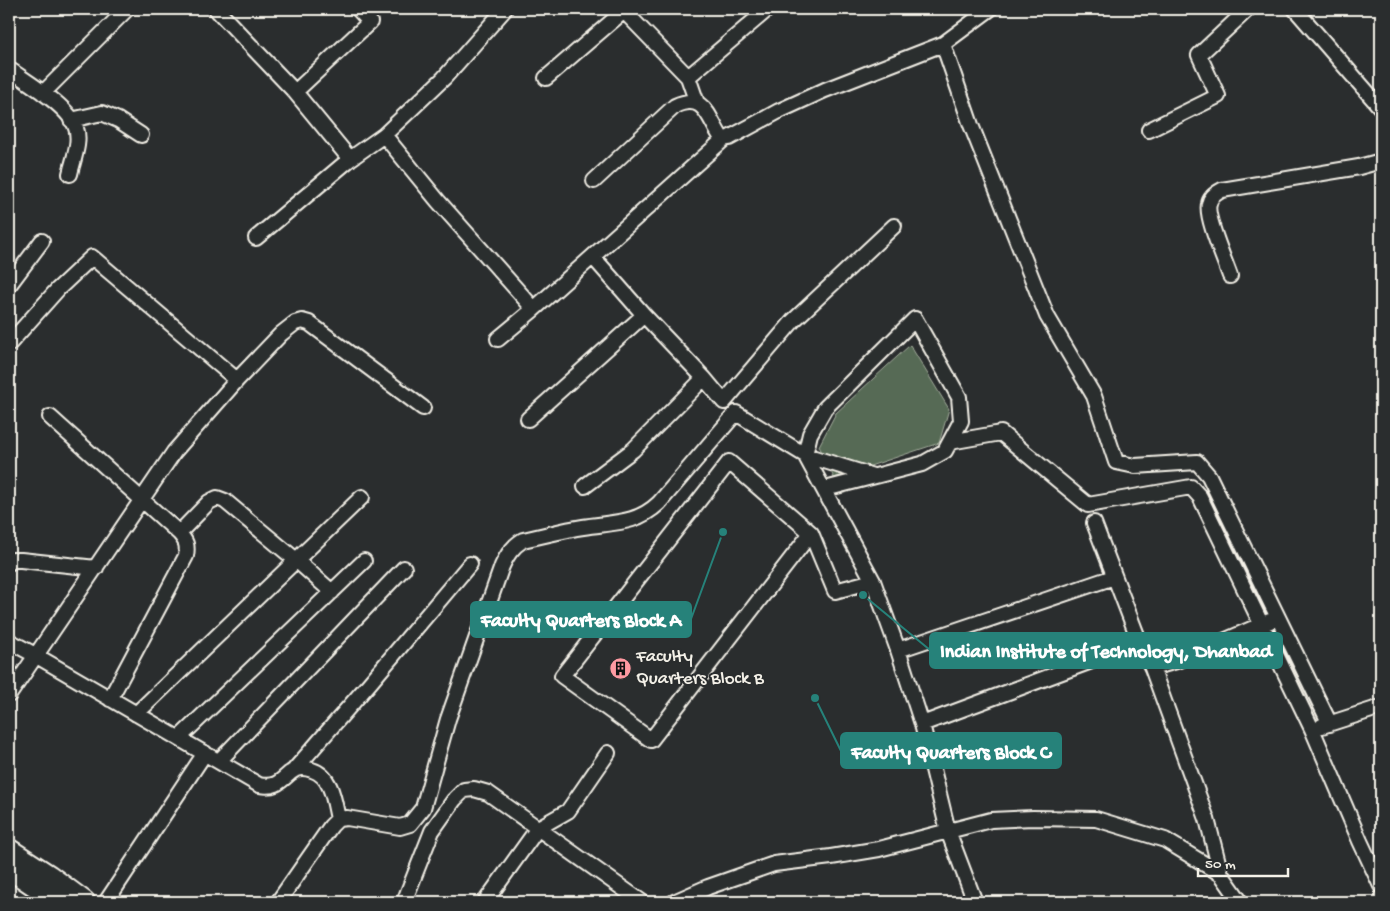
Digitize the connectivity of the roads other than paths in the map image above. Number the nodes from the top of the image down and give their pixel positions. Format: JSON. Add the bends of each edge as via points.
{"nodes":[{"id":1,"x":127,"y":9,"type":"edge"},
{"id":2,"x":216,"y":9,"type":"edge"},
{"id":3,"x":358,"y":9,"type":"edge"},
{"id":4,"x":505,"y":9,"type":"edge"},
{"id":5,"x":768,"y":9,"type":"edge"},
{"id":6,"x":990,"y":9,"type":"edge"},
{"id":7,"x":1248,"y":9,"type":"edge"},
{"id":8,"x":1295,"y":9,"type":"edge"},
{"id":9,"x":623,"y":10,"type":"edge"},
{"id":10,"x":943,"y":44,"type":"junction"},
{"id":11,"x":9,"y":69,"type":"edge"},
{"id":12,"x":688,"y":77,"type":"junction"},
{"id":13,"x":546,"y":78,"type":"dead end"},
{"id":14,"x":295,"y":92,"type":"junction"},
{"id":15,"x":43,"y":93,"type":"junction"},
{"id":16,"x":697,"y":103,"type":"junction"},
{"id":17,"x":1381,"y":108,"type":"edge"},
{"id":18,"x":72,"y":120,"type":"junction"},
{"id":19,"x":1149,"y":130,"type":"dead end"},
{"id":20,"x":141,"y":135,"type":"dead end"},
{"id":21,"x":384,"y":135,"type":"junction"},
{"id":22,"x":724,"y":139,"type":"junction"},
{"id":23,"x":350,"y":159,"type":"junction"},
{"id":24,"x":1381,"y":161,"type":"edge"},
{"id":25,"x":70,"y":174,"type":"dead end"},
{"id":26,"x":594,"y":181,"type":"dead end"},
{"id":27,"x":894,"y":226,"type":"dead end"},
{"id":28,"x":256,"y":238,"type":"dead end"},
{"id":29,"x":42,"y":241,"type":"dead end"},
{"id":30,"x":593,"y":257,"type":"junction"},
{"id":31,"x":1230,"y":276,"type":"dead end"},
{"id":32,"x":9,"y":285,"type":"edge"},
{"id":33,"x":534,"y":309,"type":"junction"},
{"id":34,"x":644,"y":315,"type":"junction"},
{"id":35,"x":498,"y":339,"type":"dead end"},
{"id":36,"x":9,"y":344,"type":"edge"},
{"id":37,"x":704,"y":378,"type":"junction"},
{"id":38,"x":237,"y":380,"type":"junction"},
{"id":39,"x":423,"y":408,"type":"dead end"},
{"id":40,"x":50,"y":417,"type":"dead end"},
{"id":41,"x":528,"y":419,"type":"dead end"},
{"id":42,"x":950,"y":442,"type":"junction"},
{"id":43,"x":805,"y":455,"type":"junction"},
{"id":44,"x":873,"y":476,"type":"junction"},
{"id":45,"x":585,"y":486,"type":"dead end"},
{"id":46,"x":825,"y":489,"type":"junction"},
{"id":47,"x":362,"y":497,"type":"dead end"},
{"id":48,"x":141,"y":500,"type":"junction"},
{"id":49,"x":1094,"y":523,"type":"dead end"},
{"id":50,"x":179,"y":533,"type":"junction"},
{"id":51,"x":811,"y":533,"type":"junction"},
{"id":52,"x":296,"y":560,"type":"junction"},
{"id":53,"x":364,"y":561,"type":"dead end"},
{"id":54,"x":9,"y":563,"type":"edge"},
{"id":55,"x":470,"y":564,"type":"dead end"},
{"id":56,"x":96,"y":568,"type":"junction"},
{"id":57,"x":404,"y":568,"type":"dead end"},
{"id":58,"x":1114,"y":577,"type":"junction"},
{"id":59,"x":873,"y":581,"type":"junction"},
{"id":60,"x":332,"y":592,"type":"junction"},
{"id":61,"x":1278,"y":618,"type":"junction"},
{"id":62,"x":1262,"y":624,"type":"junction"},
{"id":63,"x":9,"y":641,"type":"edge"},
{"id":64,"x":1140,"y":643,"type":"junction"},
{"id":65,"x":898,"y":650,"type":"junction"},
{"id":66,"x":35,"y":655,"type":"junction"},
{"id":67,"x":1152,"y":668,"type":"junction"},
{"id":68,"x":9,"y":695,"type":"edge"},
{"id":69,"x":110,"y":699,"type":"junction"},
{"id":70,"x":1381,"y":707,"type":"edge"},
{"id":71,"x":136,"y":714,"type":"junction"},
{"id":72,"x":922,"y":724,"type":"junction"},
{"id":73,"x":1330,"y":724,"type":"junction"},
{"id":74,"x":1312,"y":729,"type":"junction"},
{"id":75,"x":179,"y":738,"type":"junction"},
{"id":76,"x":205,"y":753,"type":"junction"},
{"id":77,"x":608,"y":753,"type":"dead end"},
{"id":78,"x":219,"y":761,"type":"junction"},
{"id":79,"x":295,"y":769,"type":"junction"},
{"id":80,"x":338,"y":819,"type":"junction"},
{"id":81,"x":538,"y":828,"type":"junction"},
{"id":82,"x":948,"y":831,"type":"junction"},
{"id":83,"x":9,"y":850,"type":"edge"},
{"id":84,"x":9,"y":868,"type":"edge"},
{"id":85,"x":1221,"y":874,"type":"junction"},
{"id":86,"x":1381,"y":886,"type":"edge"},
{"id":87,"x":60,"y":902,"type":"edge"},
{"id":88,"x":84,"y":902,"type":"edge"},
{"id":89,"x":106,"y":902,"type":"edge"},
{"id":90,"x":278,"y":902,"type":"edge"},
{"id":91,"x":404,"y":902,"type":"edge"},
{"id":92,"x":485,"y":902,"type":"edge"},
{"id":93,"x":642,"y":902,"type":"edge"},
{"id":94,"x":674,"y":902,"type":"edge"},
{"id":95,"x":975,"y":902,"type":"edge"},
{"id":96,"x":1239,"y":902,"type":"edge"}],
"edges":[{"from":1,"to":15,"type":"street"},
{"from":2,"to":14,"type":"street"},
{"from":3,"to":14,"type":"street","via":[[370,22]]},
{"from":4,"to":21,"type":"street","via":[[444,78]]},
{"from":5,"to":12,"type":"street"},
{"from":6,"to":10,"type":"street"},
{"from":7,"to":19,"type":"street","via":[[1199,55],[1218,96]]},
{"from":8,"to":17,"type":"street"},
{"from":9,"to":12,"type":"street"},
{"from":9,"to":13,"type":"street"},
{"from":10,"to":22,"type":"street","via":[[825,90]]},
{"from":10,"to":61,"type":"street","via":[[1047,316],[1094,396],[1116,462],[1135,466],[1197,462],[1209,476]]},
{"from":11,"to":15,"type":"street"},
{"from":12,"to":16,"type":"street"},
{"from":14,"to":23,"type":"street"},
{"from":15,"to":18,"type":"street"},
{"from":16,"to":22,"type":"street","via":[[706,109]]},
{"from":16,"to":26,"type":"street","via":[[675,106]]},
{"from":18,"to":20,"type":"street","via":[[102,113]]},
{"from":18,"to":25,"type":"street","via":[[77,143]]},
{"from":21,"to":23,"type":"street"},
{"from":21,"to":33,"type":"street"},
{"from":22,"to":30,"type":"street"},
{"from":23,"to":28,"type":"street"},
{"from":24,"to":31,"type":"street","via":[[1214,194],[1209,201],[1209,214]]},
{"from":27,"to":37,"type":"street","via":[[793,321],[724,402]]},
{"from":29,"to":32,"type":"street"},
{"from":30,"to":33,"type":"street"},
{"from":30,"to":34,"type":"street"},
{"from":33,"to":35,"type":"street"},
{"from":34,"to":37,"type":"street"},
{"from":34,"to":41,"type":"street"},
{"from":36,"to":38,"type":"street","via":[[58,289],[92,257]]},
{"from":37,"to":45,"type":"street","via":[[633,450]]},
{"from":38,"to":39,"type":"street","via":[[281,334],[295,323],[309,322]]},
{"from":38,"to":48,"type":"street","via":[[174,452]]},
{"from":40,"to":48,"type":"street"},
{"from":42,"to":43,"type":"street","via":[[961,421],[959,397],[915,319],[825,408],[810,434]]},
{"from":42,"to":44,"type":"street","via":[[945,451],[922,464]]},
{"from":42,"to":62,"type":"street","via":[[1001,433],[1088,505],[1191,487],[1200,497]]},
{"from":43,"to":44,"type":"street"},
{"from":43,"to":46,"type":"street"},
{"from":43,"to":80,"type":"street","via":[[736,413],[649,512],[632,520],[583,527],[516,544],[502,566],[448,719],[423,808],[410,824],[400,827]]},
{"from":44,"to":46,"type":"street"},
{"from":46,"to":59,"type":"street"},
{"from":47,"to":52,"type":"street"},
{"from":48,"to":50,"type":"street"},
{"from":48,"to":56,"type":"street"},
{"from":49,"to":58,"type":"street"},
{"from":50,"to":52,"type":"street","via":[[217,498],[225,501]]},
{"from":50,"to":69,"type":"street","via":[[188,547],[186,556]]},
{"from":51,"to":51,"type":"street","via":[[729,462],[562,676],[652,740]]},
{"from":51,"to":59,"type":"street","via":[[835,591]]},
{"from":52,"to":60,"type":"street"},
{"from":52,"to":71,"type":"street"},
{"from":53,"to":60,"type":"street"},
{"from":54,"to":56,"type":"street","via":[[21,560]]},
{"from":55,"to":79,"type":"street"},
{"from":56,"to":66,"type":"street"},
{"from":57,"to":78,"type":"street"},
{"from":58,"to":64,"type":"street"},
{"from":58,"to":65,"type":"street"},
{"from":59,"to":65,"type":"street"},
{"from":60,"to":75,"type":"street"},
{"from":61,"to":62,"type":"street"},
{"from":61,"to":73,"type":"street"},
{"from":62,"to":67,"type":"street","via":[[1180,660]]},
{"from":62,"to":74,"type":"street"},
{"from":63,"to":66,"type":"street"},
{"from":64,"to":67,"type":"street"},
{"from":64,"to":72,"type":"street"},
{"from":65,"to":72,"type":"street"},
{"from":66,"to":68,"type":"street"},
{"from":66,"to":69,"type":"street"},
{"from":67,"to":85,"type":"street","via":[[1208,819]]},
{"from":69,"to":71,"type":"street"},
{"from":70,"to":73,"type":"street"},
{"from":71,"to":75,"type":"street"},
{"from":72,"to":82,"type":"street"},
{"from":73,"to":74,"type":"street"},
{"from":74,"to":86,"type":"street"},
{"from":75,"to":76,"type":"street"},
{"from":76,"to":78,"type":"street"},
{"from":76,"to":89,"type":"street"},
{"from":77,"to":81,"type":"street","via":[[568,811]]},
{"from":78,"to":79,"type":"street","via":[[268,787],[278,784]]},
{"from":79,"to":80,"type":"street","via":[[316,771],[326,780]]},
{"from":80,"to":90,"type":"street"},
{"from":81,"to":91,"type":"street","via":[[488,793],[464,790],[432,831]]},
{"from":81,"to":92,"type":"street"},
{"from":81,"to":93,"type":"street"},
{"from":82,"to":85,"type":"street","via":[[991,820],[1096,819],[1165,840]]},
{"from":82,"to":94,"type":"street","via":[[879,849],[774,864]]},
{"from":82,"to":95,"type":"street"},
{"from":83,"to":88,"type":"highway"},
{"from":84,"to":87,"type":"highway"},
{"from":85,"to":96,"type":"street"}]}
